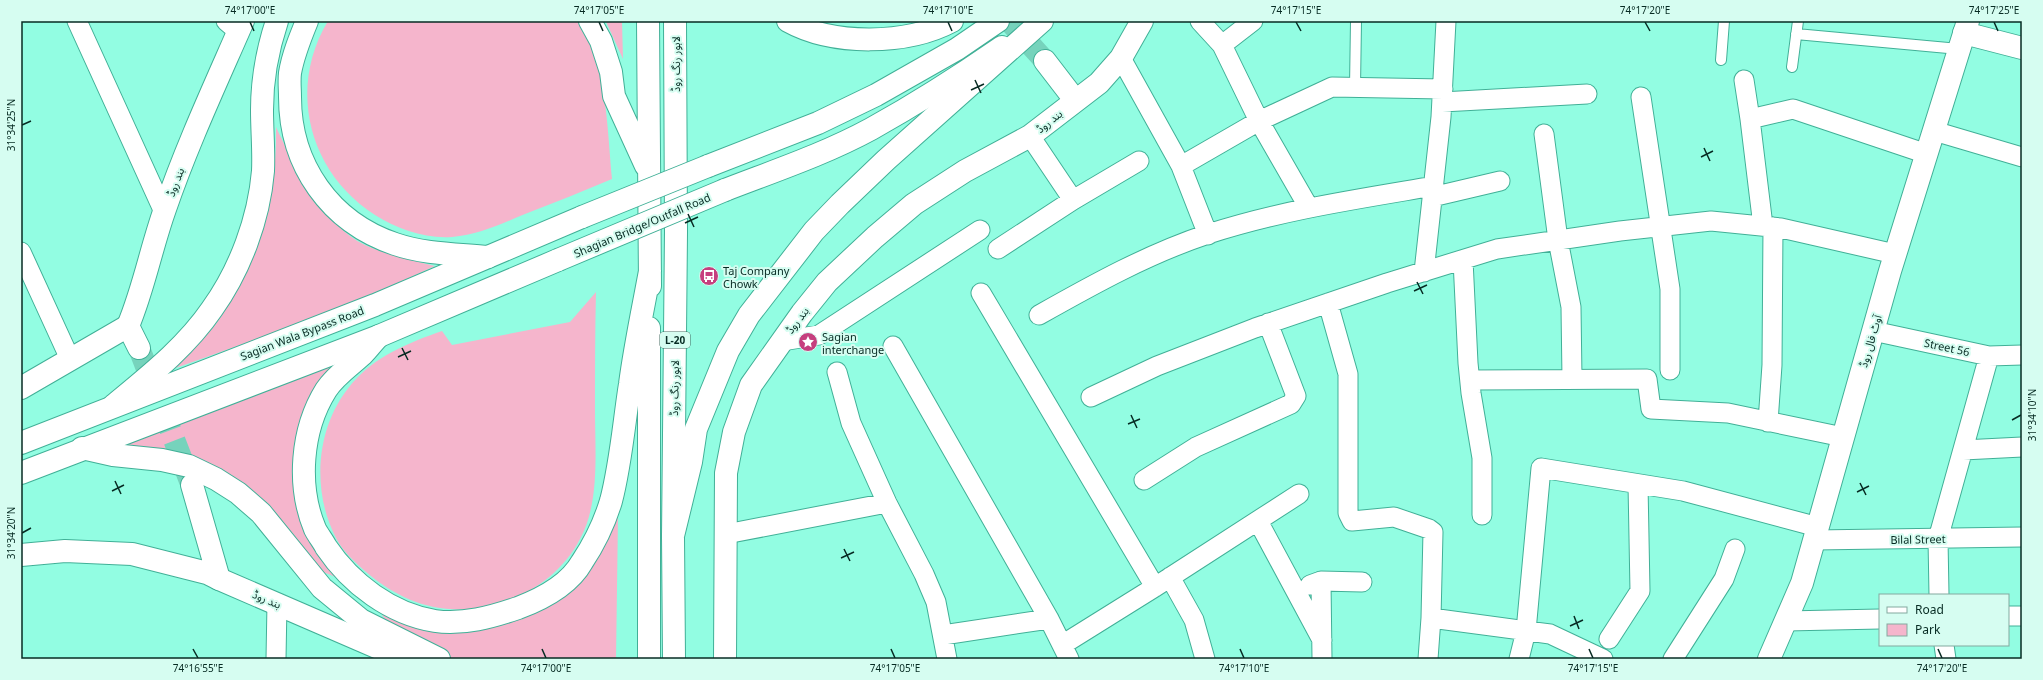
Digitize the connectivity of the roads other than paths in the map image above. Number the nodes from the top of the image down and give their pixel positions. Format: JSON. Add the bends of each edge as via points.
{"nodes":[{"id":1,"x":77,"y":21,"type":"edge"},
{"id":2,"x":277,"y":21,"type":"edge"},
{"id":3,"x":307,"y":21,"type":"edge"},
{"id":4,"x":590,"y":21,"type":"edge"},
{"id":5,"x":648,"y":21,"type":"edge"},
{"id":6,"x":675,"y":21,"type":"edge"},
{"id":7,"x":788,"y":21,"type":"edge"},
{"id":8,"x":952,"y":21,"type":"edge"},
{"id":9,"x":998,"y":21,"type":"edge"},
{"id":10,"x":1041,"y":21,"type":"edge"},
{"id":11,"x":1142,"y":21,"type":"edge"},
{"id":12,"x":1200,"y":21,"type":"edge"},
{"id":13,"x":1253,"y":21,"type":"edge"},
{"id":14,"x":1356,"y":21,"type":"edge"},
{"id":15,"x":1446,"y":21,"type":"edge"},
{"id":16,"x":1724,"y":21,"type":"edge"},
{"id":17,"x":1798,"y":21,"type":"edge"},
{"id":18,"x":236,"y":25,"type":"edge"},
{"id":19,"x":1796,"y":34,"type":"junction"},
{"id":20,"x":1964,"y":35,"type":"edge"},
{"id":21,"x":1222,"y":45,"type":"junction"},
{"id":22,"x":2022,"y":48,"type":"edge"},
{"id":23,"x":1121,"y":58,"type":"junction"},
{"id":24,"x":1721,"y":60,"type":"dead end"},
{"id":25,"x":1045,"y":61,"type":"tunnel mouth"},
{"id":26,"x":1792,"y":67,"type":"dead end"},
{"id":27,"x":1744,"y":80,"type":"dead end"},
{"id":28,"x":1355,"y":87,"type":"junction"},
{"id":29,"x":1587,"y":94,"type":"dead end"},
{"id":30,"x":1442,"y":96,"type":"junction"},
{"id":31,"x":1641,"y":97,"type":"dead end"},
{"id":32,"x":1075,"y":100,"type":"junction"},
{"id":33,"x":1750,"y":119,"type":"junction"},
{"id":34,"x":1258,"y":121,"type":"junction"},
{"id":35,"x":1934,"y":131,"type":"junction"},
{"id":36,"x":1544,"y":134,"type":"dead end"},
{"id":37,"x":1030,"y":136,"type":"junction"},
{"id":38,"x":1926,"y":154,"type":"junction"},
{"id":39,"x":2022,"y":157,"type":"edge"},
{"id":40,"x":1139,"y":161,"type":"dead end"},
{"id":41,"x":1181,"y":166,"type":"junction"},
{"id":42,"x":649,"y":173,"type":"junction"},
{"id":43,"x":1500,"y":181,"type":"dead end"},
{"id":44,"x":1433,"y":192,"type":"junction"},
{"id":45,"x":1073,"y":200,"type":"junction"},
{"id":46,"x":1309,"y":208,"type":"junction"},
{"id":47,"x":164,"y":212,"type":"junction"},
{"id":48,"x":1660,"y":227,"type":"junction"},
{"id":49,"x":1768,"y":227,"type":"junction"},
{"id":50,"x":980,"y":230,"type":"dead end"},
{"id":51,"x":1208,"y":234,"type":"junction"},
{"id":52,"x":1558,"y":240,"type":"junction"},
{"id":53,"x":998,"y":249,"type":"dead end"},
{"id":54,"x":21,"y":252,"type":"edge"},
{"id":55,"x":1895,"y":254,"type":"junction"},
{"id":56,"x":488,"y":257,"type":"junction"},
{"id":57,"x":1463,"y":260,"type":"junction"},
{"id":58,"x":650,"y":271,"type":"junction"},
{"id":59,"x":1424,"y":272,"type":"junction"},
{"id":60,"x":981,"y":293,"type":"dead end"},
{"id":61,"x":1328,"y":303,"type":"junction"},
{"id":62,"x":1039,"y":315,"type":"dead end"},
{"id":63,"x":1268,"y":323,"type":"junction"},
{"id":64,"x":128,"y":326,"type":"junction"},
{"id":65,"x":1873,"y":331,"type":"junction"},
{"id":66,"x":379,"y":336,"type":"junction"},
{"id":67,"x":782,"y":341,"type":"junction"},
{"id":68,"x":893,"y":346,"type":"dead end"},
{"id":69,"x":139,"y":348,"type":"tunnel mouth"},
{"id":70,"x":2022,"y":355,"type":"edge"},
{"id":71,"x":1989,"y":356,"type":"junction"},
{"id":72,"x":70,"y":359,"type":"junction"},
{"id":73,"x":1670,"y":370,"type":"dead end"},
{"id":74,"x":837,"y":372,"type":"dead end"},
{"id":75,"x":1572,"y":379,"type":"junction"},
{"id":76,"x":1470,"y":380,"type":"junction"},
{"id":77,"x":21,"y":388,"type":"edge"},
{"id":78,"x":1091,"y":397,"type":"dead end"},
{"id":79,"x":114,"y":405,"type":"junction"},
{"id":80,"x":1768,"y":422,"type":"junction"},
{"id":81,"x":1843,"y":437,"type":"junction"},
{"id":82,"x":21,"y":443,"type":"edge"},
{"id":83,"x":2022,"y":447,"type":"edge"},
{"id":84,"x":82,"y":448,"type":"junction"},
{"id":85,"x":1963,"y":450,"type":"junction"},
{"id":86,"x":21,"y":473,"type":"edge"},
{"id":87,"x":1144,"y":480,"type":"dead end"},
{"id":88,"x":1638,"y":484,"type":"junction"},
{"id":89,"x":192,"y":485,"type":"tunnel mouth"},
{"id":90,"x":1299,"y":494,"type":"dead end"},
{"id":91,"x":887,"y":502,"type":"junction"},
{"id":92,"x":1482,"y":515,"type":"dead end"},
{"id":93,"x":1258,"y":520,"type":"junction"},
{"id":94,"x":726,"y":534,"type":"junction"},
{"id":95,"x":1816,"y":534,"type":"junction"},
{"id":96,"x":673,"y":536,"type":"junction"},
{"id":97,"x":2022,"y":537,"type":"edge"},
{"id":98,"x":1938,"y":538,"type":"junction"},
{"id":99,"x":1735,"y":549,"type":"dead end"},
{"id":100,"x":21,"y":555,"type":"edge"},
{"id":101,"x":219,"y":579,"type":"junction"},
{"id":102,"x":1321,"y":581,"type":"junction"},
{"id":103,"x":1162,"y":582,"type":"junction"},
{"id":104,"x":1362,"y":582,"type":"dead end"},
{"id":105,"x":1296,"y":591,"type":"junction"},
{"id":106,"x":1939,"y":594,"type":"edge"},
{"id":107,"x":277,"y":603,"type":"junction"},
{"id":108,"x":2009,"y":616,"type":"edge"},
{"id":109,"x":2022,"y":616,"type":"edge"},
{"id":110,"x":1431,"y":618,"type":"junction"},
{"id":111,"x":1049,"y":619,"type":"junction"},
{"id":112,"x":1879,"y":619,"type":"edge"},
{"id":113,"x":1786,"y":621,"type":"junction"},
{"id":114,"x":1526,"y":631,"type":"junction"},
{"id":115,"x":942,"y":635,"type":"junction"},
{"id":116,"x":1609,"y":639,"type":"dead end"},
{"id":117,"x":1322,"y":640,"type":"junction"},
{"id":118,"x":1944,"y":646,"type":"edge"},
{"id":119,"x":1065,"y":652,"type":"edge"},
{"id":120,"x":276,"y":659,"type":"edge"},
{"id":121,"x":404,"y":659,"type":"edge"},
{"id":122,"x":439,"y":659,"type":"edge"},
{"id":123,"x":649,"y":659,"type":"edge"},
{"id":124,"x":674,"y":659,"type":"edge"},
{"id":125,"x":725,"y":659,"type":"edge"},
{"id":126,"x":947,"y":659,"type":"edge"},
{"id":127,"x":1205,"y":659,"type":"edge"},
{"id":128,"x":1322,"y":659,"type":"edge"},
{"id":129,"x":1428,"y":659,"type":"edge"},
{"id":130,"x":1519,"y":659,"type":"edge"},
{"id":131,"x":1603,"y":659,"type":"edge"},
{"id":132,"x":1673,"y":659,"type":"edge"},
{"id":133,"x":1769,"y":659,"type":"edge"},
{"id":134,"x":1946,"y":659,"type":"edge"}],
"edges":[{"from":1,"to":47,"type":"street"},
{"from":2,"to":79,"type":"main road","via":[[268,50],[264,81],[262,178],[254,220],[244,250],[212,310],[173,354]]},
{"from":3,"to":56,"type":"main road","via":[[296,48],[290,74],[290,111],[296,145],[309,175],[330,204],[361,228],[395,244],[437,252]]},
{"from":4,"to":42,"type":"main road","via":[[601,41],[611,72],[614,96]]},
{"from":5,"to":42,"type":"main road","number":"L-20"},
{"from":6,"to":96,"type":"main road","name":"لاہور رنگ روڈ","number":"L-20","bridge":true},
{"from":7,"to":8,"type":"main road","via":[[827,36],[868,39],[909,36]]},
{"from":9,"to":56,"type":"main road","name":"Sagian Wala Bypass Road","bridge":true,"via":[[957,50],[876,95],[818,123]]},
{"from":10,"to":66,"type":"main road","name":"Shagian Bridge/Outfall Road","bridge":true,"via":[[944,86],[870,129],[806,159],[725,190]]},
{"from":10,"to":96,"type":"main road","via":[[840,204],[814,231],[749,315],[728,351],[696,429],[691,462]]},
{"from":11,"to":23,"type":"main road","name":"بند روڈ"},
{"from":12,"to":21,"type":"street"},
{"from":13,"to":21,"type":"street"},
{"from":14,"to":28,"type":"lane"},
{"from":15,"to":30,"type":"street"},
{"from":16,"to":24,"type":"lane"},
{"from":17,"to":19,"type":"lane"},
{"from":18,"to":47,"type":"main road","name":"بند روڈ","via":[[216,83]]},
{"from":19,"to":20,"type":"lane"},
{"from":19,"to":26,"type":"lane"},
{"from":20,"to":22,"type":"main road"},
{"from":20,"to":35,"type":"main road","name":"آوٹ فال روڈ"},
{"from":21,"to":34,"type":"street"},
{"from":23,"to":32,"type":"main road","name":"بند روڈ","via":[[1098,83]]},
{"from":23,"to":41,"type":"street"},
{"from":25,"to":32,"type":"main road"},
{"from":27,"to":33,"type":"street"},
{"from":28,"to":30,"type":"street"},
{"from":28,"to":34,"type":"street","via":[[1332,87]]},
{"from":29,"to":30,"type":"street"},
{"from":30,"to":44,"type":"street"},
{"from":31,"to":48,"type":"street"},
{"from":32,"to":37,"type":"main road","name":"بند روڈ"},
{"from":33,"to":38,"type":"street","via":[[1793,109]]},
{"from":33,"to":49,"type":"street"},
{"from":34,"to":41,"type":"street"},
{"from":34,"to":46,"type":"street"},
{"from":35,"to":38,"type":"main road","name":"آوٹ فال روڈ"},
{"from":35,"to":39,"type":"street"},
{"from":36,"to":52,"type":"street"},
{"from":37,"to":45,"type":"street"},
{"from":37,"to":67,"type":"main road","name":"بند روڈ","via":[[965,171],[914,204],[874,236],[827,282]]},
{"from":38,"to":55,"type":"main road","name":"آوٹ فال روڈ"},
{"from":40,"to":45,"type":"street"},
{"from":41,"to":51,"type":"street"},
{"from":42,"to":58,"type":"main road","number":"L-20","bridge":true},
{"from":43,"to":44,"type":"street"},
{"from":44,"to":46,"type":"street"},
{"from":44,"to":59,"type":"street"},
{"from":45,"to":53,"type":"street"},
{"from":46,"to":51,"type":"street"},
{"from":47,"to":64,"type":"main road","name":"بند روڈ","via":[[140,298]]},
{"from":48,"to":49,"type":"street","via":[[1711,221]]},
{"from":48,"to":52,"type":"street"},
{"from":48,"to":73,"type":"street","via":[[1670,289]]},
{"from":49,"to":55,"type":"street"},
{"from":49,"to":80,"type":"street","via":[[1772,364]]},
{"from":50,"to":67,"type":"street","via":[[819,335]]},
{"from":51,"to":62,"type":"street","via":[[1114,273]]},
{"from":52,"to":57,"type":"street","via":[[1497,249]]},
{"from":52,"to":75,"type":"street","via":[[1571,307]]},
{"from":54,"to":72,"type":"street"},
{"from":55,"to":65,"type":"main road","name":"آوٹ فال روڈ"},
{"from":56,"to":79,"type":"main road","name":"Sagian Wala Bypass Road","via":[[375,305]]},
{"from":57,"to":59,"type":"street"},
{"from":57,"to":76,"type":"street"},
{"from":58,"to":66,"type":"main road","via":[[616,473],[610,502],[600,527],[581,564],[559,588],[528,604],[493,616],[462,621],[437,621],[407,614],[381,600],[356,581],[334,559],[315,530],[307,501],[304,462],[310,423],[326,389]]},
{"from":58,"to":123,"type":"main road","number":"L-20"},
{"from":59,"to":61,"type":"street"},
{"from":60,"to":103,"type":"street"},
{"from":61,"to":63,"type":"street"},
{"from":61,"to":110,"type":"street","via":[[1348,374],[1348,512],[1352,521],[1394,517],[1429,528],[1433,532]]},
{"from":63,"to":78,"type":"street","via":[[1157,366]]},
{"from":63,"to":87,"type":"street","via":[[1296,396],[1291,404],[1196,447]]},
{"from":64,"to":69,"type":"main road"},
{"from":64,"to":72,"type":"main road"},
{"from":65,"to":71,"type":"street","name":"Street 56"},
{"from":65,"to":81,"type":"main road","name":"آوٹ فال روڈ"},
{"from":66,"to":84,"type":"main road"},
{"from":67,"to":94,"type":"main road","name":"بند روڈ","via":[[751,385],[734,432],[726,473]]},
{"from":68,"to":111,"type":"street"},
{"from":70,"to":71,"type":"street","name":"Street 56"},
{"from":71,"to":85,"type":"street"},
{"from":72,"to":77,"type":"main road"},
{"from":74,"to":91,"type":"street","via":[[851,423]]},
{"from":75,"to":76,"type":"street"},
{"from":75,"to":80,"type":"street","via":[[1648,379],[1651,409],[1728,414]]},
{"from":76,"to":92,"type":"street","via":[[1482,458]]},
{"from":79,"to":82,"type":"main road","name":"Sagian Wala Bypass Road"},
{"from":80,"to":81,"type":"street"},
{"from":81,"to":95,"type":"main road","name":"آوٹ فال روڈ"},
{"from":83,"to":85,"type":"street"},
{"from":84,"to":86,"type":"main road"},
{"from":84,"to":122,"type":"main road","via":[[189,466],[216,479],[238,493],[261,513],[322,588],[361,620]]},
{"from":85,"to":98,"type":"street"},
{"from":88,"to":95,"type":"street","name":"Bilal Street","via":[[1683,491]]},
{"from":88,"to":114,"type":"street","name":"Bilal Street","via":[[1540,468]]},
{"from":88,"to":116,"type":"street","via":[[1640,591]]},
{"from":89,"to":101,"type":"main road"},
{"from":90,"to":93,"type":"street"},
{"from":91,"to":94,"type":"street"},
{"from":91,"to":115,"type":"street","via":[[936,602]]},
{"from":93,"to":103,"type":"street"},
{"from":93,"to":105,"type":"street"},
{"from":94,"to":125,"type":"main road","name":"بند روڈ"},
{"from":95,"to":98,"type":"street","name":"Bilal Street"},
{"from":95,"to":113,"type":"main road","name":"آوٹ فال روڈ","via":[[1802,583]]},
{"from":96,"to":124,"type":"main road","name":"لاہور رنگ روڈ","number":"L-20"},
{"from":97,"to":98,"type":"street","name":"Bilal Street"},
{"from":98,"to":106,"type":"street"},
{"from":99,"to":132,"type":"street","via":[[1724,579]]},
{"from":100,"to":101,"type":"main road","name":"بند روڈ","via":[[65,551],[132,554],[207,573]]},
{"from":101,"to":107,"type":"main road","name":"بند روڈ"},
{"from":102,"to":104,"type":"street"},
{"from":102,"to":105,"type":"street"},
{"from":102,"to":117,"type":"street"},
{"from":103,"to":119,"type":"street"},
{"from":103,"to":127,"type":"street","via":[[1194,620]]},
{"from":105,"to":117,"type":"street"},
{"from":107,"to":120,"type":"street"},
{"from":107,"to":121,"type":"main road","name":"بند روڈ"},
{"from":108,"to":109,"type":"street"},
{"from":110,"to":114,"type":"street"},
{"from":110,"to":129,"type":"street"},
{"from":111,"to":115,"type":"street"},
{"from":111,"to":119,"type":"street"},
{"from":112,"to":113,"type":"street"},
{"from":113,"to":133,"type":"main road","name":"آوٹ فال روڈ"},
{"from":114,"to":130,"type":"street"},
{"from":114,"to":131,"type":"street","via":[[1550,634]]},
{"from":115,"to":126,"type":"street"},
{"from":117,"to":128,"type":"street"},
{"from":118,"to":134,"type":"street"}]}
